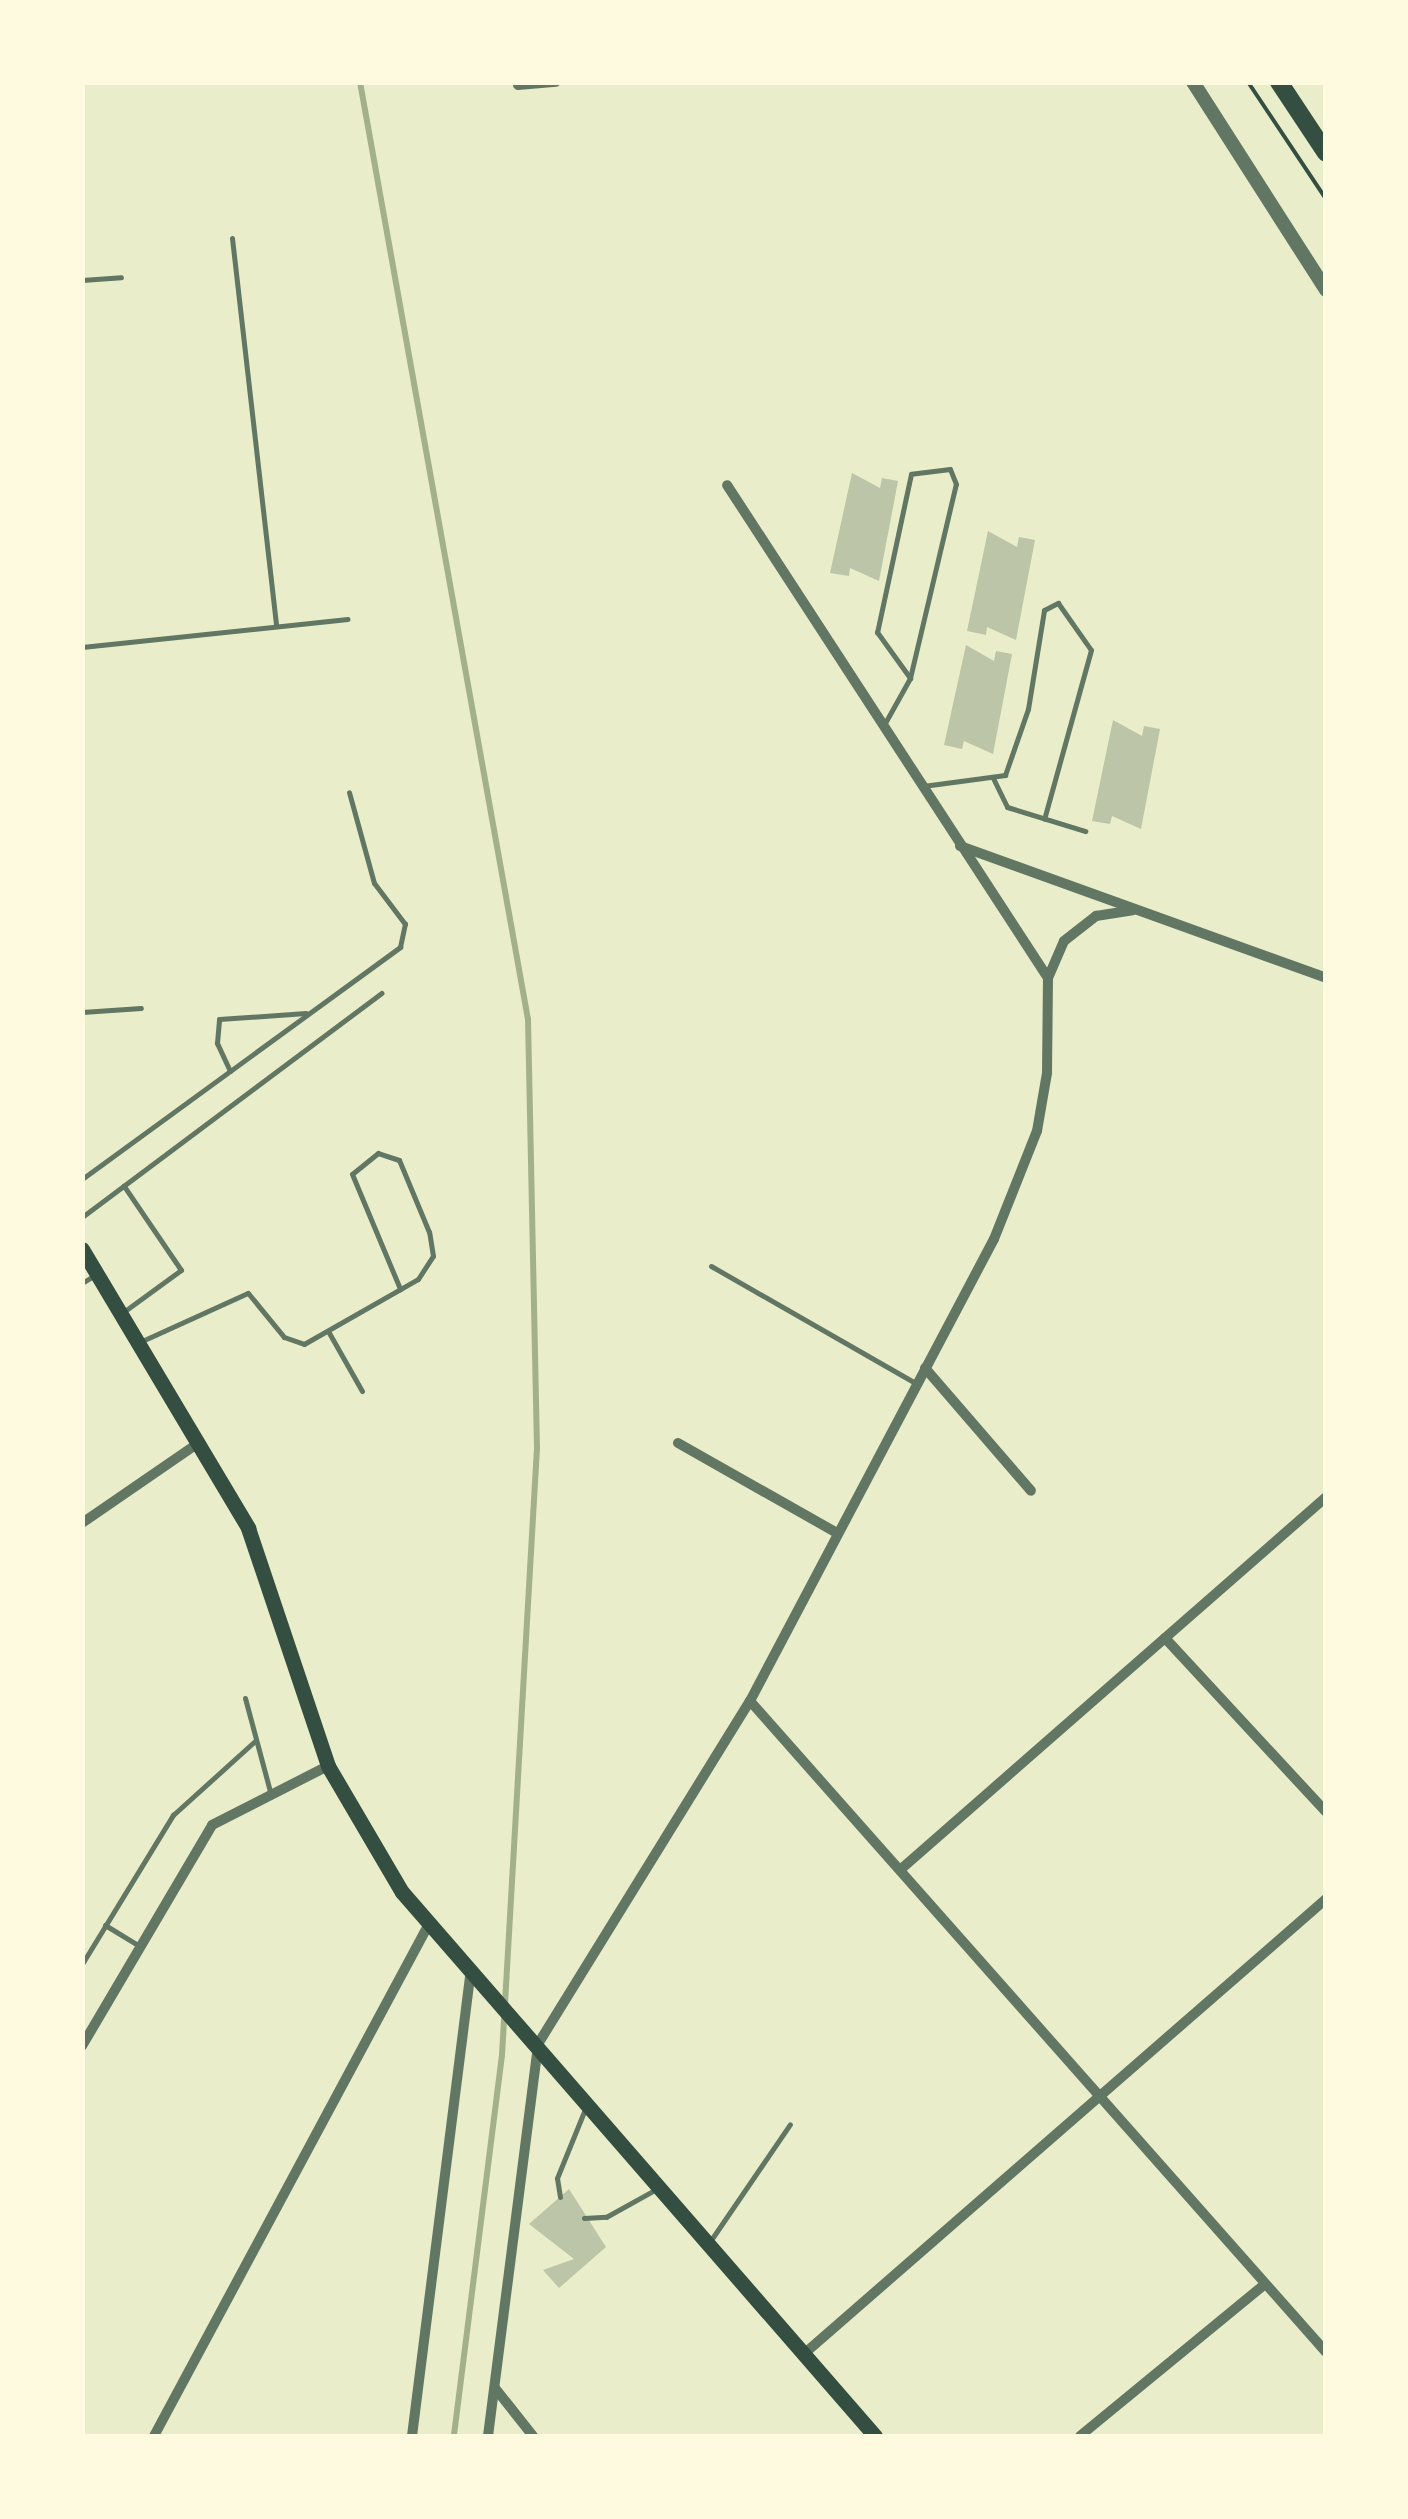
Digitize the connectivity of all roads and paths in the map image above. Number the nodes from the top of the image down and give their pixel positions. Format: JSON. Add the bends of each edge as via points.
{"nodes":[{"id":1,"x":1193,"y":82,"type":"edge"},
{"id":2,"x":1248,"y":82,"type":"edge"},
{"id":3,"x":1278,"y":82,"type":"edge"},
{"id":4,"x":554,"y":83,"type":"edge"},
{"id":5,"x":518,"y":85,"type":"dead end"},
{"id":6,"x":1326,"y":153,"type":"edge"},
{"id":7,"x":1326,"y":199,"type":"edge"},
{"id":8,"x":232,"y":238,"type":"dead end"},
{"id":9,"x":121,"y":277,"type":"dead end"},
{"id":10,"x":82,"y":280,"type":"edge"},
{"id":11,"x":1326,"y":290,"type":"edge"},
{"id":12,"x":727,"y":486,"type":"dead end"},
{"id":13,"x":348,"y":619,"type":"dead end"},
{"id":14,"x":276,"y":624,"type":"junction"},
{"id":15,"x":82,"y":647,"type":"edge"},
{"id":16,"x":910,"y":678,"type":"junction"},
{"id":17,"x":882,"y":726,"type":"junction"},
{"id":18,"x":993,"y":778,"type":"junction"},
{"id":19,"x":922,"y":786,"type":"junction"},
{"id":20,"x":349,"y":792,"type":"dead end"},
{"id":21,"x":1044,"y":819,"type":"junction"},
{"id":22,"x":1085,"y":831,"type":"dead end"},
{"id":23,"x":960,"y":846,"type":"junction"},
{"id":24,"x":1136,"y":910,"type":"junction"},
{"id":25,"x":1048,"y":978,"type":"junction"},
{"id":26,"x":1326,"y":978,"type":"edge"},
{"id":27,"x":381,"y":994,"type":"dead end"},
{"id":28,"x":141,"y":1008,"type":"dead end"},
{"id":29,"x":82,"y":1012,"type":"edge"},
{"id":30,"x":309,"y":1013,"type":"junction"},
{"id":31,"x":230,"y":1070,"type":"junction"},
{"id":32,"x":82,"y":1179,"type":"edge"},
{"id":33,"x":124,"y":1186,"type":"junction"},
{"id":34,"x":82,"y":1217,"type":"edge"},
{"id":35,"x":82,"y":1249,"type":"edge"},
{"id":36,"x":711,"y":1266,"type":"dead end"},
{"id":37,"x":97,"y":1273,"type":"junction"},
{"id":38,"x":82,"y":1283,"type":"edge"},
{"id":39,"x":400,"y":1289,"type":"junction"},
{"id":40,"x":122,"y":1313,"type":"junction"},
{"id":41,"x":328,"y":1331,"type":"junction"},
{"id":42,"x":140,"y":1342,"type":"junction"},
{"id":43,"x":925,"y":1368,"type":"junction"},
{"id":44,"x":915,"y":1383,"type":"junction"},
{"id":45,"x":362,"y":1391,"type":"dead end"},
{"id":46,"x":201,"y":1442,"type":"junction"},
{"id":47,"x":678,"y":1443,"type":"dead end"},
{"id":48,"x":1030,"y":1491,"type":"dead end"},
{"id":49,"x":1326,"y":1497,"type":"edge"},
{"id":50,"x":82,"y":1523,"type":"edge"},
{"id":51,"x":837,"y":1533,"type":"junction"},
{"id":52,"x":1165,"y":1638,"type":"junction"},
{"id":53,"x":245,"y":1698,"type":"dead end"},
{"id":54,"x":750,"y":1701,"type":"junction"},
{"id":55,"x":254,"y":1742,"type":"junction"},
{"id":56,"x":328,"y":1766,"type":"junction"},
{"id":57,"x":270,"y":1790,"type":"junction"},
{"id":58,"x":1326,"y":1812,"type":"edge"},
{"id":59,"x":900,"y":1870,"type":"junction"},
{"id":60,"x":1326,"y":1899,"type":"edge"},
{"id":61,"x":430,"y":1922,"type":"junction"},
{"id":62,"x":105,"y":1925,"type":"junction"},
{"id":63,"x":141,"y":1947,"type":"junction"},
{"id":64,"x":82,"y":1964,"type":"edge"},
{"id":65,"x":471,"y":1966,"type":"junction"},
{"id":66,"x":538,"y":2044,"type":"junction"},
{"id":67,"x":82,"y":2046,"type":"edge"},
{"id":68,"x":1097,"y":2094,"type":"junction"},
{"id":69,"x":588,"y":2102,"type":"junction"},
{"id":70,"x":790,"y":2124,"type":"dead end"},
{"id":71,"x":661,"y":2186,"type":"junction"},
{"id":72,"x":560,"y":2197,"type":"dead end"},
{"id":73,"x":584,"y":2218,"type":"dead end"},
{"id":74,"x":710,"y":2242,"type":"junction"},
{"id":75,"x":1265,"y":2284,"type":"junction"},
{"id":76,"x":1326,"y":2352,"type":"edge"},
{"id":77,"x":804,"y":2353,"type":"junction"},
{"id":78,"x":495,"y":2388,"type":"junction"},
{"id":79,"x":154,"y":2436,"type":"edge"},
{"id":80,"x":412,"y":2436,"type":"edge"},
{"id":81,"x":488,"y":2436,"type":"edge"},
{"id":82,"x":533,"y":2436,"type":"edge"},
{"id":83,"x":876,"y":2436,"type":"edge"},
{"id":84,"x":1080,"y":2436,"type":"edge"}],
"edges":[{"from":1,"to":11,"type":"street"},
{"from":2,"to":7,"type":"path"},
{"from":3,"to":6,"type":"highway"},
{"from":4,"to":5,"type":"street"},
{"from":8,"to":14,"type":"lane"},
{"from":9,"to":10,"type":"lane"},
{"from":12,"to":17,"type":"street"},
{"from":13,"to":14,"type":"lane"},
{"from":14,"to":15,"type":"lane"},
{"from":16,"to":16,"type":"lane","via":[[956,484],[950,470],[911,474],[877,632]]},
{"from":16,"to":17,"type":"lane"},
{"from":17,"to":19,"type":"street"},
{"from":18,"to":19,"type":"lane"},
{"from":18,"to":21,"type":"lane","via":[[1008,807]]},
{"from":18,"to":21,"type":"lane","via":[[1005,775],[1028,709],[1044,610],[1058,603],[1091,650]]},
{"from":19,"to":23,"type":"street"},
{"from":20,"to":30,"type":"lane","via":[[366,864],[406,935]]},
{"from":21,"to":22,"type":"lane"},
{"from":23,"to":24,"type":"street"},
{"from":23,"to":25,"type":"street"},
{"from":24,"to":25,"type":"street","via":[[1096,916],[1064,941]]},
{"from":24,"to":26,"type":"street"},
{"from":25,"to":43,"type":"street","via":[[1038,1131]]},
{"from":27,"to":33,"type":"lane"},
{"from":28,"to":29,"type":"lane"},
{"from":30,"to":31,"type":"lane"},
{"from":30,"to":31,"type":"lane","via":[[219,1019]]},
{"from":31,"to":32,"type":"lane"},
{"from":33,"to":34,"type":"lane"},
{"from":33,"to":40,"type":"lane","via":[[181,1270]]},
{"from":35,"to":37,"type":"main road"},
{"from":36,"to":44,"type":"lane"},
{"from":37,"to":38,"type":"lane"},
{"from":37,"to":40,"type":"main road"},
{"from":39,"to":39,"type":"lane","via":[[433,1256],[398,1160],[378,1153],[352,1174]]},
{"from":39,"to":41,"type":"lane"},
{"from":40,"to":42,"type":"main road"},
{"from":41,"to":42,"type":"lane","via":[[293,1343],[248,1293]]},
{"from":41,"to":45,"type":"lane"},
{"from":42,"to":46,"type":"main road"},
{"from":43,"to":44,"type":"street"},
{"from":43,"to":48,"type":"street"},
{"from":44,"to":51,"type":"street"},
{"from":46,"to":50,"type":"street"},
{"from":46,"to":56,"type":"main road","via":[[266,1573]]},
{"from":47,"to":51,"type":"street"},
{"from":49,"to":52,"type":"street"},
{"from":51,"to":54,"type":"street"},
{"from":52,"to":58,"type":"street"},
{"from":52,"to":59,"type":"street"},
{"from":53,"to":55,"type":"lane"},
{"from":54,"to":59,"type":"street"},
{"from":54,"to":66,"type":"street"},
{"from":55,"to":57,"type":"lane"},
{"from":55,"to":62,"type":"lane","via":[[173,1815]]},
{"from":56,"to":57,"type":"street"},
{"from":56,"to":61,"type":"main road","via":[[402,1892]]},
{"from":57,"to":63,"type":"street","via":[[212,1826]]},
{"from":59,"to":68,"type":"street"},
{"from":60,"to":68,"type":"street"},
{"from":61,"to":65,"type":"main road"},
{"from":61,"to":79,"type":"street"},
{"from":62,"to":63,"type":"lane"},
{"from":62,"to":64,"type":"lane"},
{"from":63,"to":67,"type":"street"},
{"from":65,"to":66,"type":"main road"},
{"from":65,"to":80,"type":"street"},
{"from":66,"to":69,"type":"main road"},
{"from":66,"to":78,"type":"street"},
{"from":68,"to":75,"type":"street"},
{"from":68,"to":77,"type":"street"},
{"from":69,"to":71,"type":"main road"},
{"from":69,"to":72,"type":"lane","via":[[558,2178]]},
{"from":70,"to":74,"type":"lane"},
{"from":71,"to":73,"type":"lane","via":[[606,2217]]},
{"from":71,"to":74,"type":"main road"},
{"from":74,"to":77,"type":"main road"},
{"from":75,"to":76,"type":"street"},
{"from":75,"to":84,"type":"street"},
{"from":77,"to":83,"type":"main road"},
{"from":78,"to":81,"type":"street"},
{"from":78,"to":82,"type":"street"}]}
